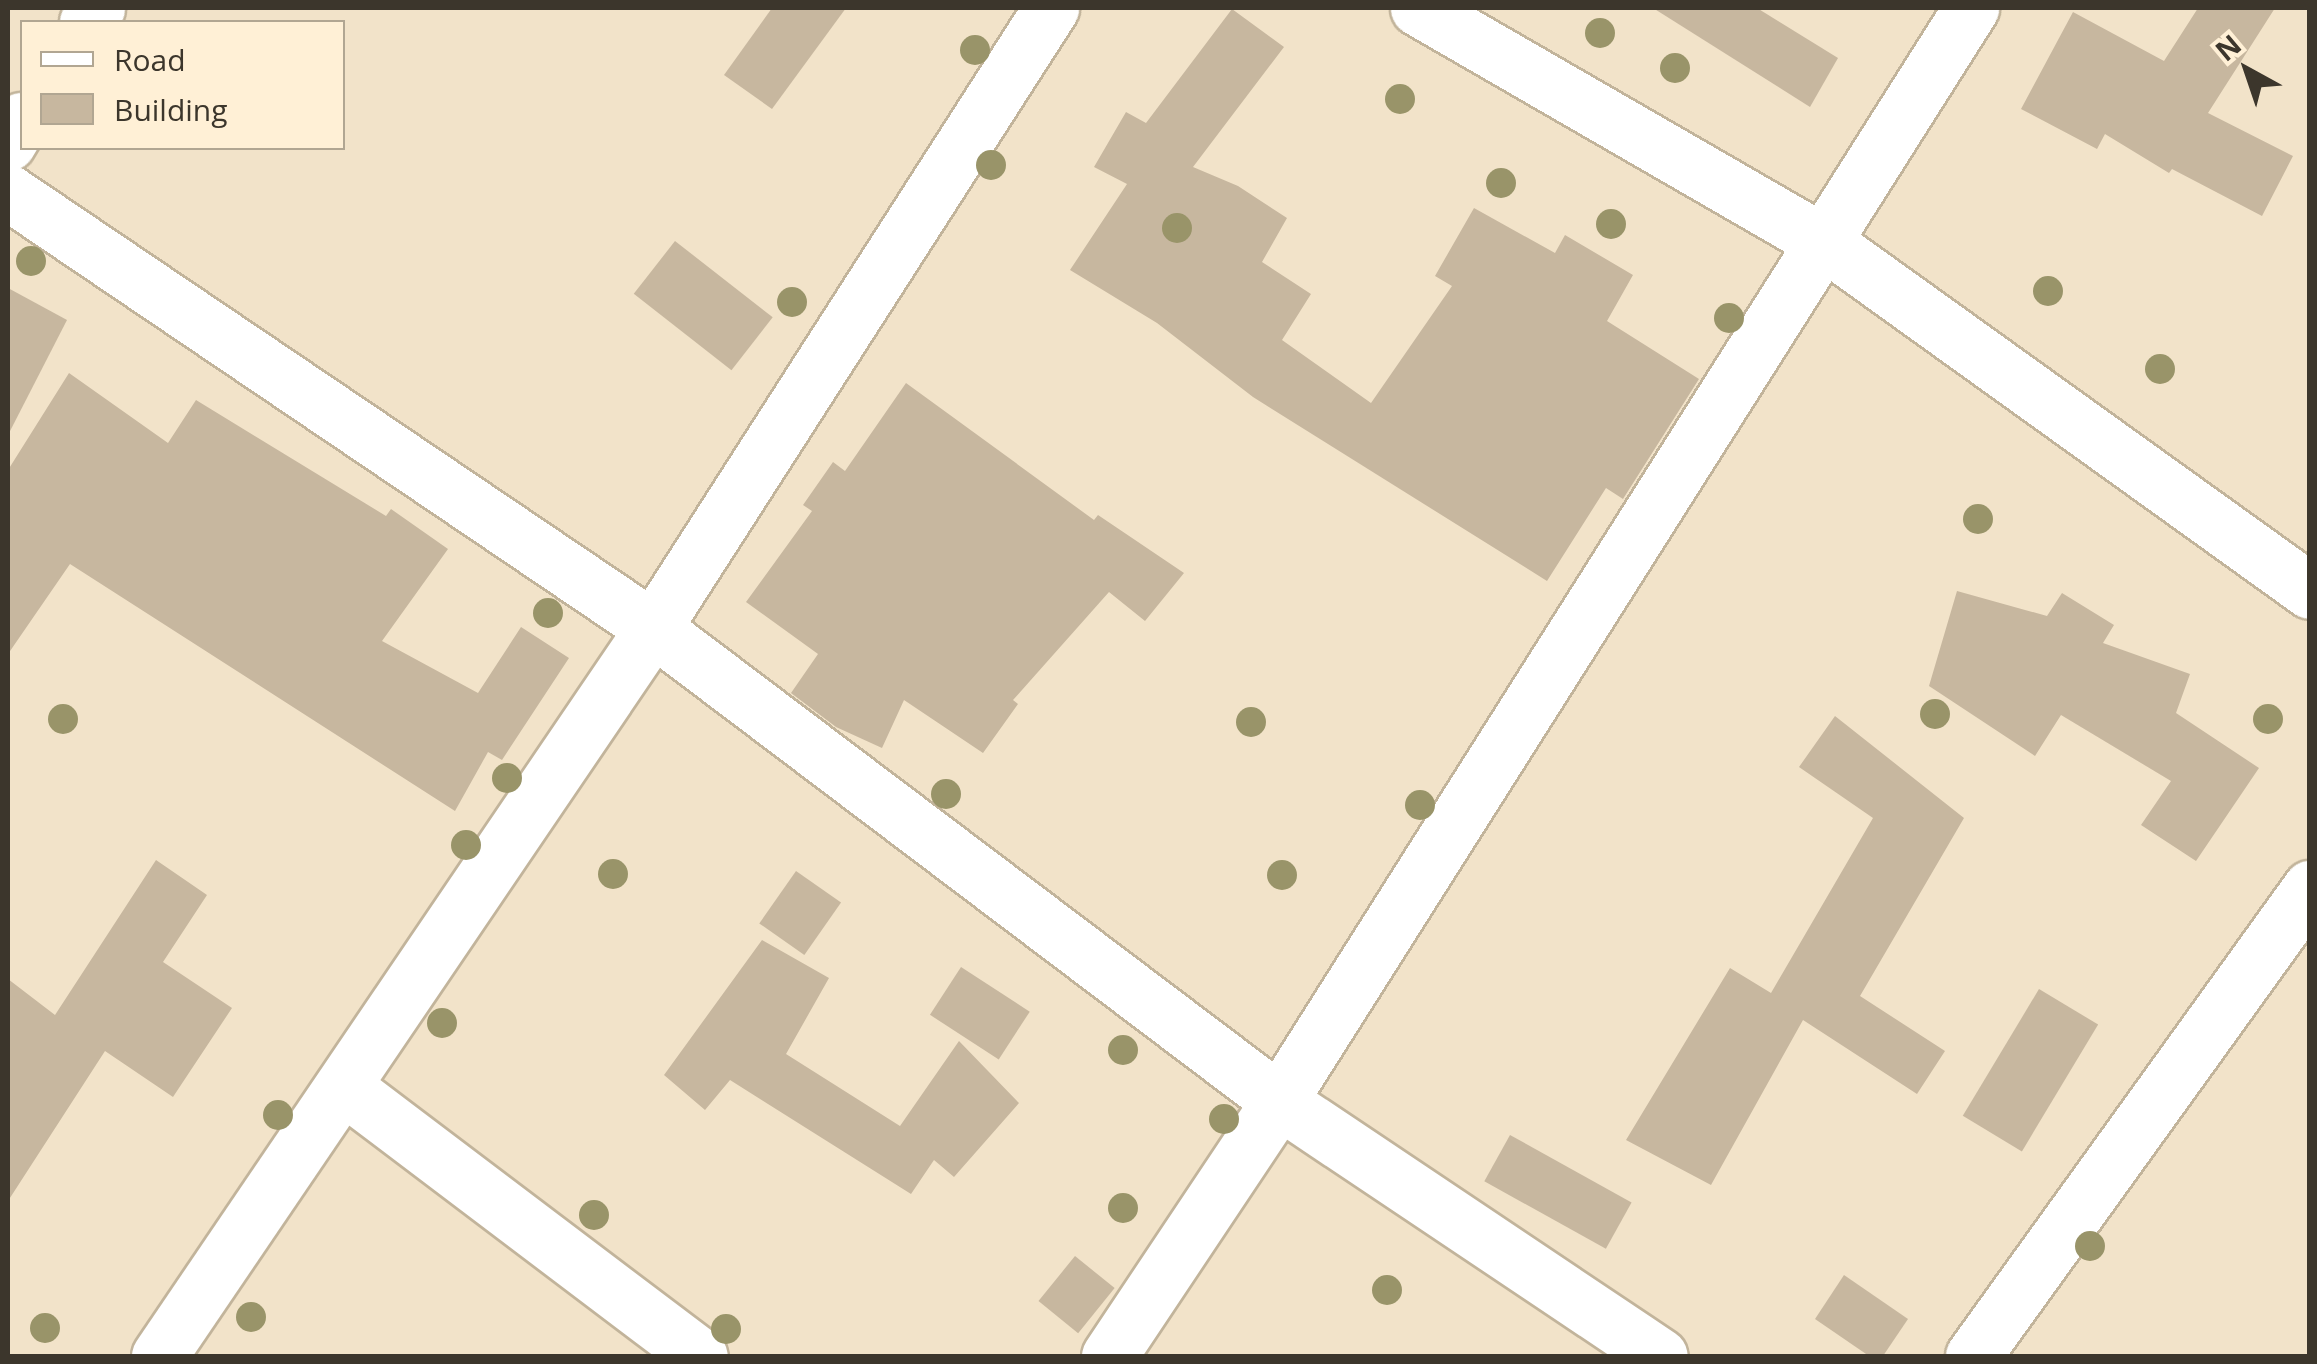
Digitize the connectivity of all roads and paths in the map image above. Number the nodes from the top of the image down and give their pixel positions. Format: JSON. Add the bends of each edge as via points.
{"nodes":[{"id":1,"x":1051,"y":8,"type":"edge"},
{"id":2,"x":1418,"y":8,"type":"edge"},
{"id":3,"x":1971,"y":8,"type":"edge"},
{"id":4,"x":8,"y":192,"type":"edge"},
{"id":5,"x":1824,"y":242,"type":"junction"},
{"id":6,"x":2310,"y":591,"type":"edge"},
{"id":7,"x":653,"y":628,"type":"junction"},
{"id":8,"x":2310,"y":888,"type":"edge"},
{"id":9,"x":344,"y":1087,"type":"junction"},
{"id":10,"x":1279,"y":1101,"type":"junction"},
{"id":11,"x":160,"y":1356,"type":"edge"},
{"id":12,"x":700,"y":1356,"type":"edge"},
{"id":13,"x":1109,"y":1356,"type":"edge"},
{"id":14,"x":1660,"y":1356,"type":"edge"},
{"id":15,"x":1973,"y":1356,"type":"edge"}],
"edges":[{"from":1,"to":7,"type":"street"},
{"from":2,"to":5,"type":"street"},
{"from":3,"to":5,"type":"street"},
{"from":4,"to":7,"type":"street"},
{"from":5,"to":6,"type":"street"},
{"from":5,"to":10,"type":"street"},
{"from":7,"to":9,"type":"street"},
{"from":7,"to":10,"type":"street"},
{"from":8,"to":15,"type":"street"},
{"from":9,"to":11,"type":"street"},
{"from":9,"to":12,"type":"street"},
{"from":10,"to":13,"type":"street"},
{"from":10,"to":14,"type":"street"}]}
